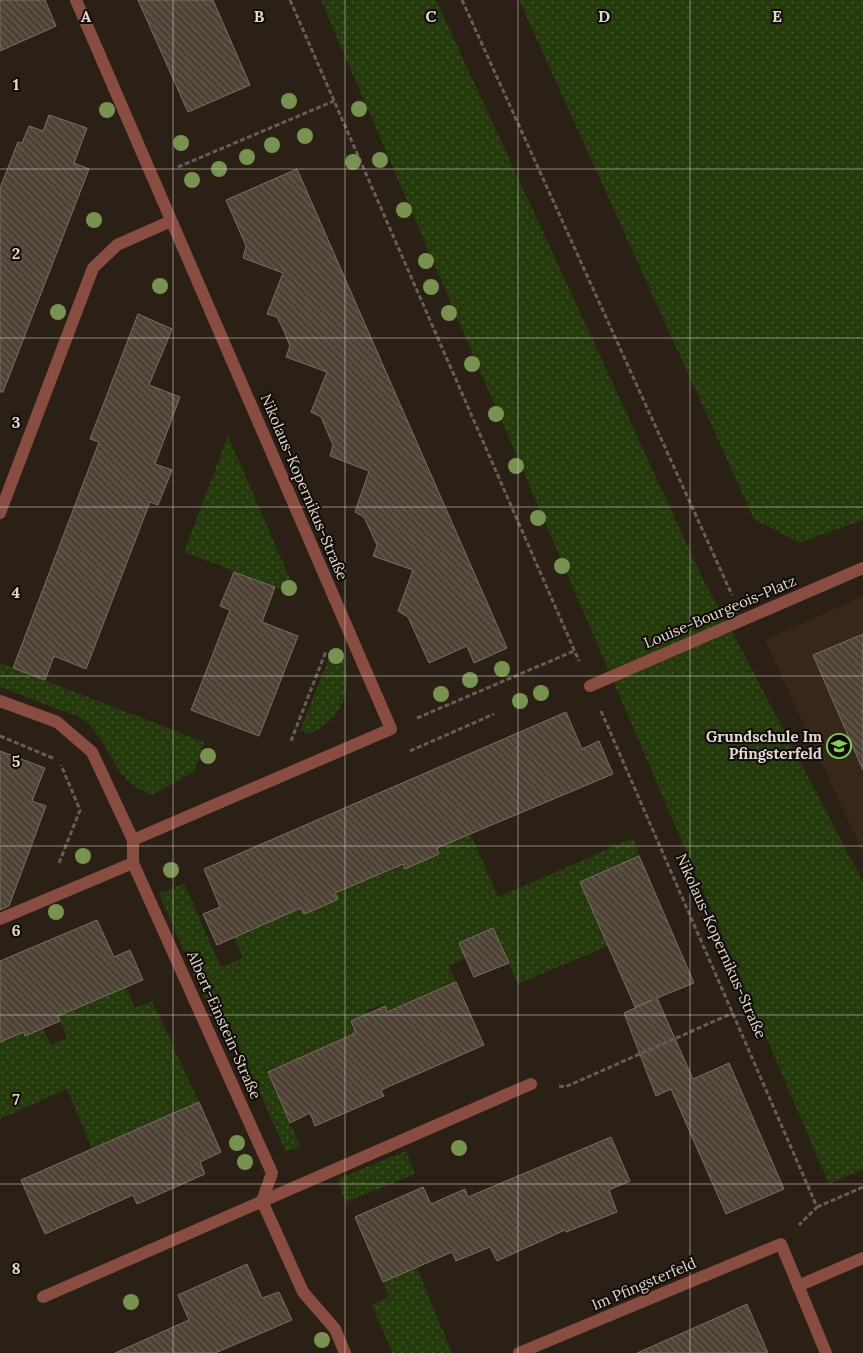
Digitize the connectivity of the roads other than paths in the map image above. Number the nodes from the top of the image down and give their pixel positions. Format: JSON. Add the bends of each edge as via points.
{"nodes":[{"id":1,"x":76,"y":0,"type":"edge"},
{"id":2,"x":171,"y":220,"type":"junction"},
{"id":3,"x":0,"y":513,"type":"edge"},
{"id":4,"x":863,"y":568,"type":"edge"},
{"id":5,"x":590,"y":686,"type":"road end"},
{"id":6,"x":0,"y":701,"type":"edge"},
{"id":7,"x":133,"y":840,"type":"junction"},
{"id":8,"x":133,"y":862,"type":"junction"},
{"id":9,"x":0,"y":919,"type":"edge"},
{"id":10,"x":532,"y":1084,"type":"road end"},
{"id":11,"x":262,"y":1201,"type":"junction"},
{"id":12,"x":863,"y":1258,"type":"edge"},
{"id":13,"x":798,"y":1286,"type":"junction"},
{"id":14,"x":43,"y":1297,"type":"dead end"},
{"id":15,"x":346,"y":1353,"type":"edge"},
{"id":16,"x":519,"y":1353,"type":"edge"},
{"id":17,"x":826,"y":1353,"type":"edge"}],
"edges":[{"from":1,"to":2,"type":"street","name":"Nikolaus-Kopernikus-Straße"},
{"from":2,"to":3,"type":"street","via":[[117,245],[93,268]]},
{"from":2,"to":7,"type":"street","name":"Nikolaus-Kopernikus-Straße","via":[[391,729]]},
{"from":4,"to":5,"type":"street","name":"Louise-Bourgeois-Platz"},
{"from":6,"to":7,"type":"street","name":"Albert-Einstein-Straße","via":[[57,722],[92,752]]},
{"from":7,"to":8,"type":"street","name":"Albert-Einstein-Straße"},
{"from":8,"to":9,"type":"street"},
{"from":8,"to":11,"type":"street","name":"Albert-Einstein-Straße","via":[[272,1174]]},
{"from":10,"to":11,"type":"street"},
{"from":11,"to":14,"type":"street"},
{"from":11,"to":15,"type":"street","via":[[303,1292],[335,1329]]},
{"from":12,"to":13,"type":"street"},
{"from":13,"to":16,"type":"street","name":"Im Pfingsterfeld","via":[[781,1244]]},
{"from":13,"to":17,"type":"street"}]}
